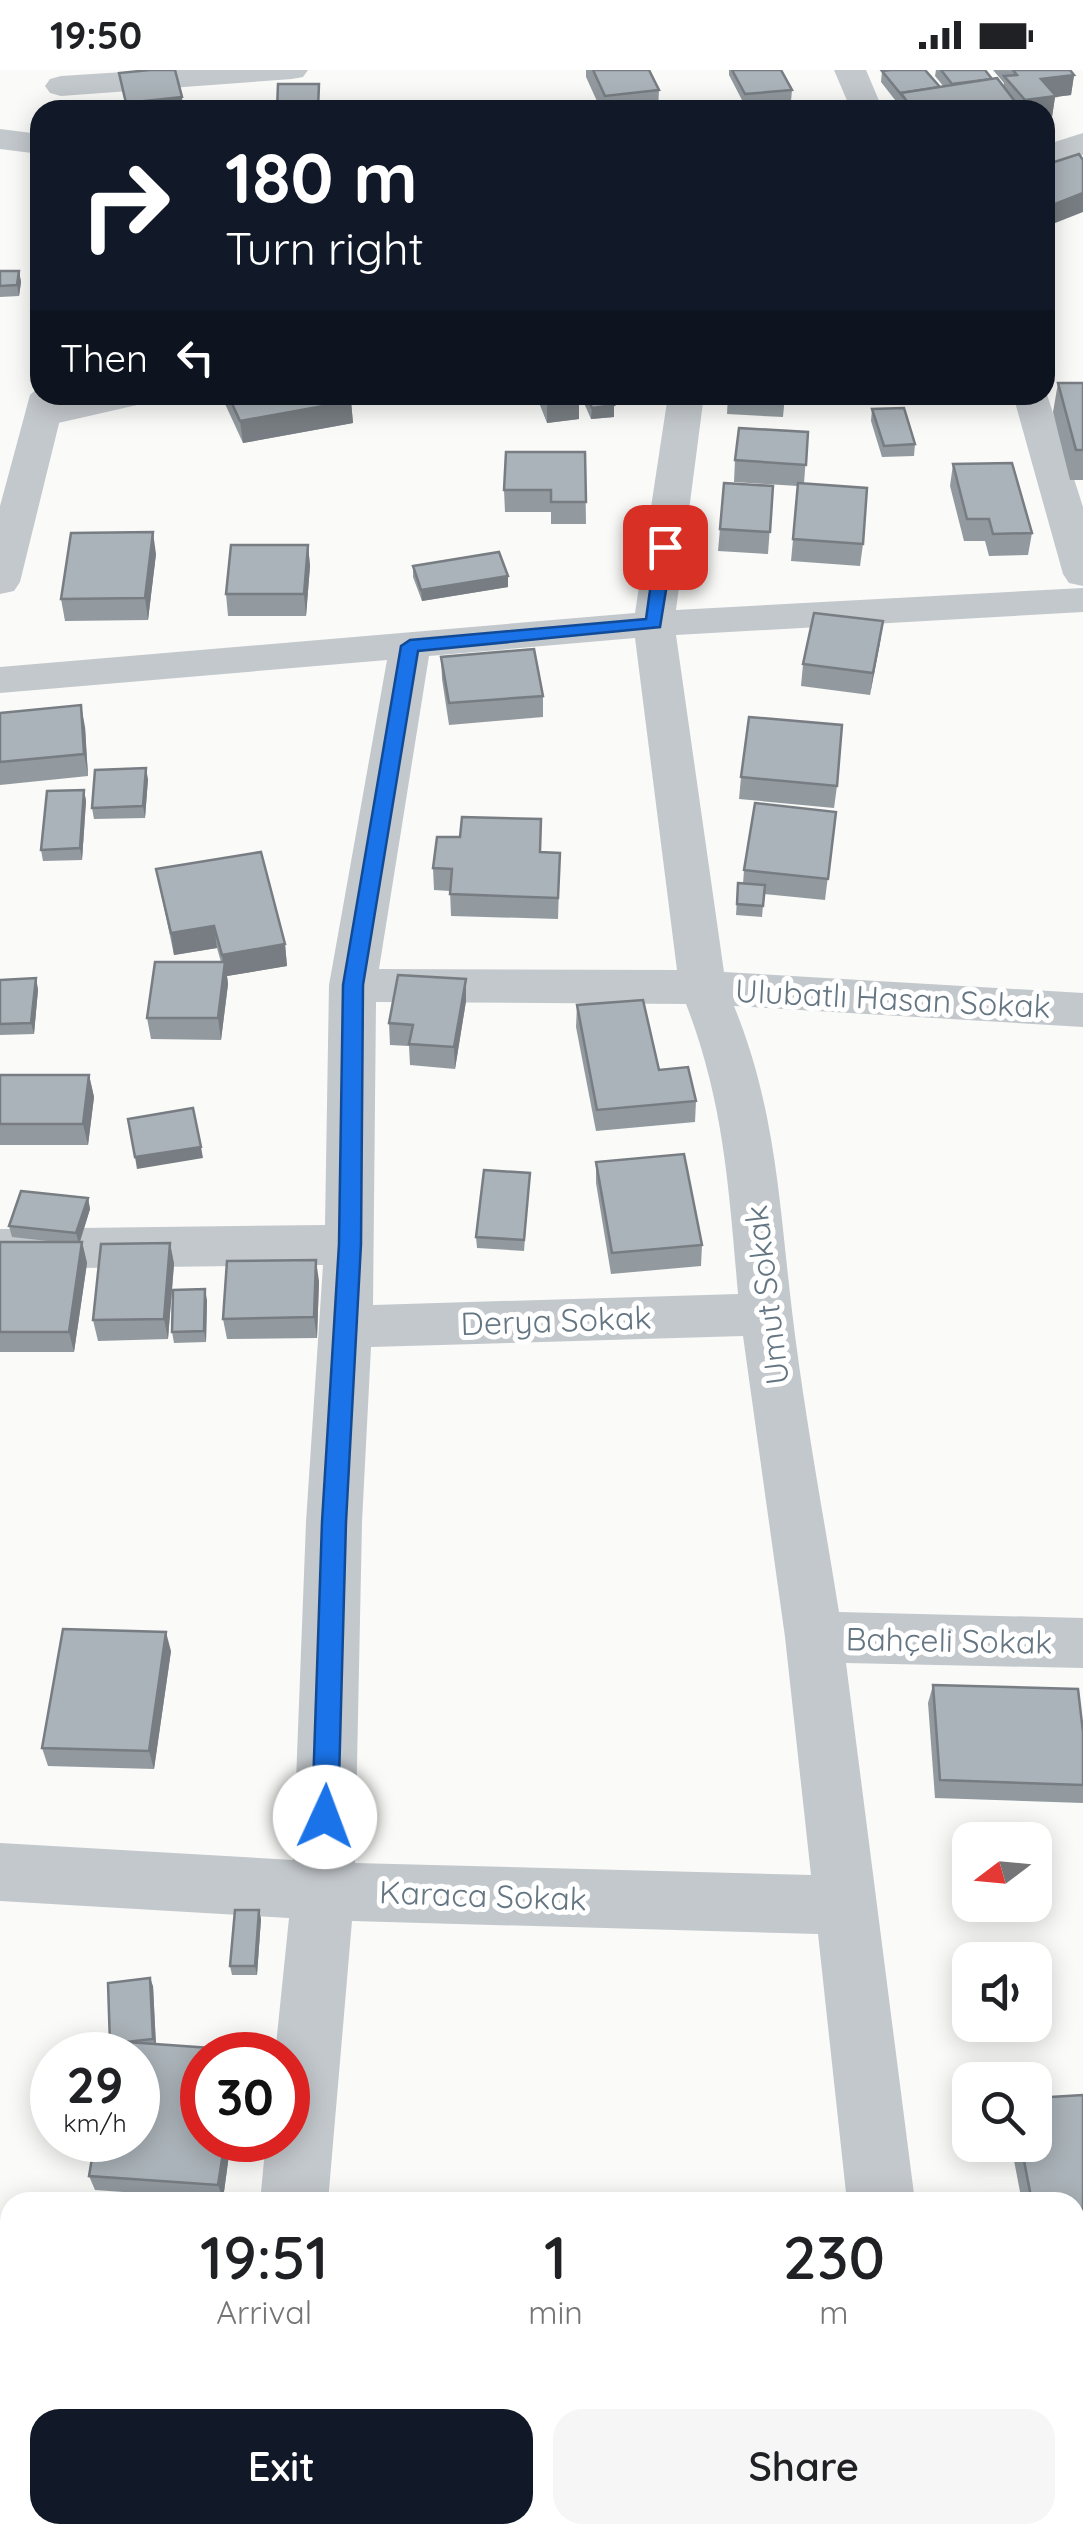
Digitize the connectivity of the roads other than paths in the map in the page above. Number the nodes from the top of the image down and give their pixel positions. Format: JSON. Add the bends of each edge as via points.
{"nodes":[{"id":1,"x":292,"y":70,"type":"edge"},
{"id":2,"x":850,"y":70,"type":"edge"},
{"id":3,"x":61,"y":88,"type":"edge"},
{"id":4,"x":862,"y":100,"type":"edge"},
{"id":5,"x":0,"y":139,"type":"edge"},
{"id":6,"x":1083,"y":142,"type":"edge"},
{"id":7,"x":30,"y":143,"type":"edge"},
{"id":8,"x":1055,"y":153,"type":"edge"},
{"id":9,"x":46,"y":405,"type":"edge"},
{"id":10,"x":685,"y":405,"type":"edge"},
{"id":11,"x":1034,"y":405,"type":"edge"},
{"id":12,"x":1083,"y":574,"type":"edge"},
{"id":13,"x":0,"y":582,"type":"edge"},
{"id":14,"x":1083,"y":600,"type":"edge"},
{"id":15,"x":654,"y":624,"type":"junction"},
{"id":16,"x":410,"y":646,"type":"junction"},
{"id":17,"x":0,"y":680,"type":"edge"},
{"id":18,"x":353,"y":985,"type":"junction"},
{"id":19,"x":703,"y":987,"type":"junction"},
{"id":20,"x":1083,"y":1010,"type":"edge"},
{"id":21,"x":350,"y":1244,"type":"junction"},
{"id":22,"x":0,"y":1249,"type":"edge"},
{"id":23,"x":766,"y":1314,"type":"junction"},
{"id":24,"x":346,"y":1327,"type":"junction"},
{"id":25,"x":814,"y":1637,"type":"junction"},
{"id":26,"x":1083,"y":1642,"type":"edge"},
{"id":27,"x":0,"y":1872,"type":"edge"},
{"id":28,"x":323,"y":1891,"type":"junction"},
{"id":29,"x":846,"y":1906,"type":"junction"},
{"id":30,"x":295,"y":2192,"type":"edge"},
{"id":31,"x":879,"y":2192,"type":"edge"}],
"edges":[{"from":1,"to":3,"type":"street"},
{"from":2,"to":4,"type":"street"},
{"from":5,"to":7,"type":"street"},
{"from":6,"to":8,"type":"street"},
{"from":9,"to":13,"type":"street"},
{"from":10,"to":15,"type":"street","name":"Umut Sokak"},
{"from":11,"to":12,"type":"street"},
{"from":14,"to":15,"type":"street"},
{"from":15,"to":16,"type":"street"},
{"from":15,"to":19,"type":"street","name":"Umut Sokak"},
{"from":16,"to":17,"type":"street"},
{"from":16,"to":18,"type":"street"},
{"from":18,"to":19,"type":"street","name":"Ulubatlı Hasan Sokak"},
{"from":18,"to":21,"type":"street"},
{"from":19,"to":20,"type":"street","name":"Ulubatlı Hasan Sokak"},
{"from":19,"to":23,"type":"street","name":"Umut Sokak","via":[[732,1060],[748,1139]]},
{"from":21,"to":22,"type":"street"},
{"from":21,"to":24,"type":"street"},
{"from":23,"to":24,"type":"street","name":"Derya Sokak"},
{"from":23,"to":25,"type":"street","name":"Umut Sokak"},
{"from":24,"to":28,"type":"street"},
{"from":25,"to":26,"type":"street","name":"Bahçeli Sokak"},
{"from":25,"to":29,"type":"street","name":"Umut Sokak"},
{"from":27,"to":28,"type":"street","name":"Karaca Sokak"},
{"from":28,"to":29,"type":"street","name":"Karaca Sokak"},
{"from":28,"to":30,"type":"street"},
{"from":29,"to":31,"type":"street","name":"Umut Sokak"}]}
